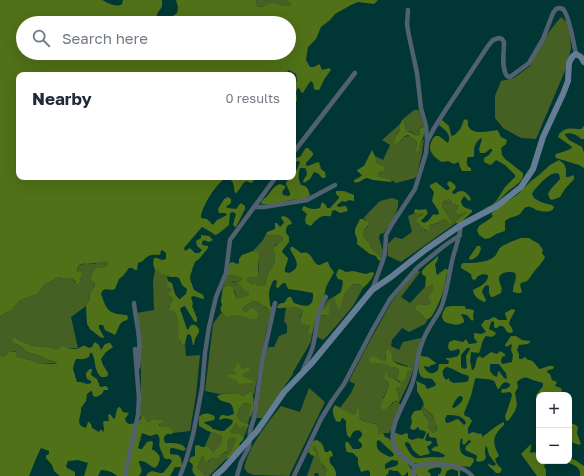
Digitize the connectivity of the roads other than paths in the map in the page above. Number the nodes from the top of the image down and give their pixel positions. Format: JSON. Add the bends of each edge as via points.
{"nodes":[{"id":1,"x":408,"y":10,"type":"dead end"},
{"id":2,"x":576,"y":54,"type":"junction"},
{"id":3,"x":584,"y":62,"type":"edge"},
{"id":4,"x":355,"y":73,"type":"dead end"},
{"id":5,"x":427,"y":142,"type":"junction"},
{"id":6,"x":296,"y":150,"type":"edge"},
{"id":7,"x":274,"y":180,"type":"edge"},
{"id":8,"x":335,"y":185,"type":"dead end"},
{"id":9,"x":254,"y":207,"type":"junction"},
{"id":10,"x":461,"y":225,"type":"junction"},
{"id":11,"x":460,"y":235,"type":"junction"},
{"id":12,"x":372,"y":290,"type":"junction"},
{"id":13,"x":326,"y":297,"type":"dead end"},
{"id":14,"x":134,"y":303,"type":"dead end"},
{"id":15,"x":275,"y":303,"type":"dead end"},
{"id":16,"x":135,"y":349,"type":"dead end"},
{"id":17,"x":137,"y":373,"type":"junction"},
{"id":18,"x":302,"y":374,"type":"junction"},
{"id":19,"x":249,"y":439,"type":"junction"},
{"id":20,"x":414,"y":466,"type":"junction"},
{"id":21,"x":125,"y":476,"type":"edge"},
{"id":22,"x":180,"y":476,"type":"edge"},
{"id":23,"x":215,"y":476,"type":"edge"},
{"id":24,"x":237,"y":476,"type":"edge"},
{"id":25,"x":294,"y":476,"type":"edge"},
{"id":26,"x":414,"y":476,"type":"edge"},
{"id":27,"x":472,"y":476,"type":"edge"}],
"edges":[{"from":1,"to":5,"type":"street","via":[[407,25]]},
{"from":2,"to":3,"type":"street"},
{"from":2,"to":5,"type":"street","via":[[566,12],[559,8],[553,13],[529,63],[510,77],[504,73],[504,42],[499,38],[493,40]]},
{"from":2,"to":10,"type":"street","via":[[570,59],[568,81],[542,137],[533,169],[521,187],[497,206]]},
{"from":4,"to":6,"type":"street"},
{"from":5,"to":12,"type":"street","via":[[415,190],[386,235],[385,253]]},
{"from":7,"to":9,"type":"street"},
{"from":8,"to":9,"type":"street","via":[[307,200]]},
{"from":9,"to":22,"type":"street","via":[[230,240],[226,272],[216,297],[209,327],[202,388],[193,435]]},
{"from":10,"to":11,"type":"street"},
{"from":10,"to":12,"type":"street"},
{"from":11,"to":20,"type":"street","via":[[441,307],[425,334],[412,386],[393,430],[394,447]]},
{"from":11,"to":25,"type":"street","via":[[417,268],[390,299],[344,384],[321,419]]},
{"from":12,"to":18,"type":"street"},
{"from":13,"to":18,"type":"street"},
{"from":14,"to":17,"type":"street","via":[[139,338]]},
{"from":15,"to":19,"type":"street"},
{"from":16,"to":17,"type":"street"},
{"from":17,"to":21,"type":"street","via":[[138,415]]},
{"from":18,"to":19,"type":"street","via":[[284,392]]},
{"from":19,"to":23,"type":"street"},
{"from":19,"to":24,"type":"street","via":[[249,447]]},
{"from":20,"to":26,"type":"street"},
{"from":20,"to":27,"type":"street","via":[[447,465],[469,472]]}]}
